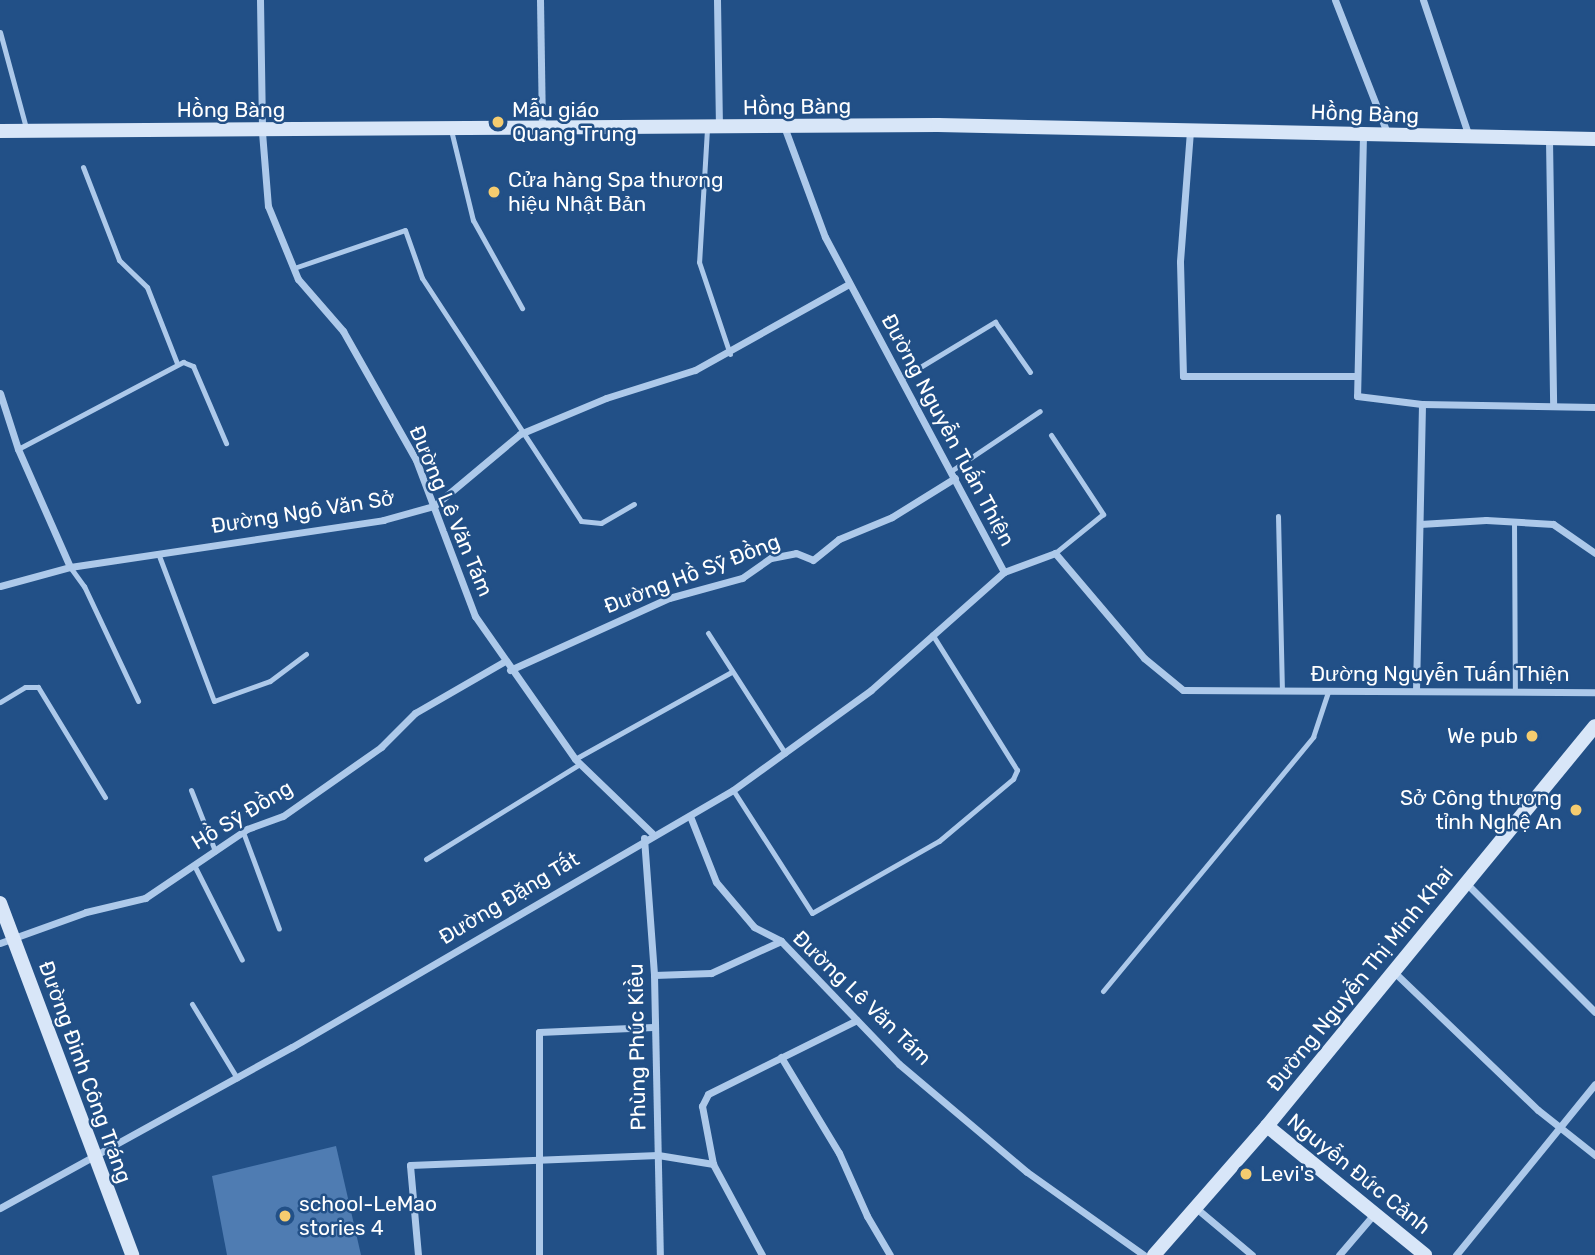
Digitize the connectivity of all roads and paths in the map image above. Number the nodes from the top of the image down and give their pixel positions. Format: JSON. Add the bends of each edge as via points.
{"nodes":[{"id":1,"x":260,"y":0,"type":"edge"},
{"id":2,"x":540,"y":0,"type":"edge"},
{"id":3,"x":717,"y":0,"type":"edge"},
{"id":4,"x":1335,"y":0,"type":"edge"},
{"id":5,"x":1423,"y":0,"type":"edge"},
{"id":6,"x":0,"y":32,"type":"edge"},
{"id":7,"x":713,"y":129,"type":"junction"},
{"id":8,"x":785,"y":129,"type":"junction"},
{"id":9,"x":451,"y":130,"type":"junction"},
{"id":10,"x":542,"y":130,"type":"junction"},
{"id":11,"x":1190,"y":130,"type":"junction"},
{"id":12,"x":0,"y":131,"type":"edge"},
{"id":13,"x":26,"y":131,"type":"junction"},
{"id":14,"x":262,"y":132,"type":"junction"},
{"id":15,"x":1363,"y":135,"type":"junction"},
{"id":16,"x":1388,"y":135,"type":"junction"},
{"id":17,"x":1469,"y":138,"type":"junction"},
{"id":18,"x":1595,"y":139,"type":"edge"},
{"id":19,"x":1549,"y":140,"type":"junction"},
{"id":20,"x":83,"y":167,"type":"dead end"},
{"id":21,"x":293,"y":268,"type":"junction"},
{"id":22,"x":849,"y":284,"type":"junction"},
{"id":23,"x":522,"y":308,"type":"dead end"},
{"id":24,"x":730,"y":354,"type":"junction"},
{"id":25,"x":177,"y":363,"type":"junction"},
{"id":26,"x":1030,"y":372,"type":"dead end"},
{"id":27,"x":1357,"y":376,"type":"junction"},
{"id":28,"x":902,"y":378,"type":"junction"},
{"id":29,"x":0,"y":393,"type":"edge"},
{"id":30,"x":1422,"y":404,"type":"junction"},
{"id":31,"x":1553,"y":405,"type":"junction"},
{"id":32,"x":1595,"y":407,"type":"edge"},
{"id":33,"x":1040,"y":411,"type":"dead end"},
{"id":34,"x":520,"y":434,"type":"junction"},
{"id":35,"x":1051,"y":435,"type":"dead end"},
{"id":36,"x":226,"y":443,"type":"dead end"},
{"id":37,"x":18,"y":449,"type":"junction"},
{"id":38,"x":953,"y":474,"type":"junction"},
{"id":39,"x":634,"y":504,"type":"dead end"},
{"id":40,"x":434,"y":506,"type":"junction"},
{"id":41,"x":1278,"y":516,"type":"dead end"},
{"id":42,"x":1514,"y":521,"type":"junction"},
{"id":43,"x":1420,"y":524,"type":"junction"},
{"id":44,"x":158,"y":552,"type":"junction"},
{"id":45,"x":1595,"y":552,"type":"edge"},
{"id":46,"x":1055,"y":553,"type":"junction"},
{"id":47,"x":70,"y":567,"type":"junction"},
{"id":48,"x":1004,"y":572,"type":"junction"},
{"id":49,"x":0,"y":586,"type":"edge"},
{"id":50,"x":708,"y":633,"type":"dead end"},
{"id":51,"x":933,"y":634,"type":"junction"},
{"id":52,"x":306,"y":654,"type":"dead end"},
{"id":53,"x":505,"y":661,"type":"junction"},
{"id":54,"x":510,"y":670,"type":"junction"},
{"id":55,"x":731,"y":672,"type":"junction"},
{"id":56,"x":1282,"y":690,"type":"junction"},
{"id":57,"x":1416,"y":691,"type":"junction"},
{"id":58,"x":1328,"y":692,"type":"junction"},
{"id":59,"x":1516,"y":692,"type":"junction"},
{"id":60,"x":1595,"y":692,"type":"edge"},
{"id":61,"x":138,"y":701,"type":"dead end"},
{"id":62,"x":0,"y":702,"type":"edge"},
{"id":63,"x":1595,"y":726,"type":"edge"},
{"id":64,"x":785,"y":753,"type":"junction"},
{"id":65,"x":577,"y":762,"type":"junction"},
{"id":66,"x":191,"y":790,"type":"dead end"},
{"id":67,"x":733,"y":790,"type":"junction"},
{"id":68,"x":105,"y":797,"type":"dead end"},
{"id":69,"x":690,"y":816,"type":"junction"},
{"id":70,"x":243,"y":832,"type":"junction"},
{"id":71,"x":652,"y":833,"type":"junction"},
{"id":72,"x":644,"y":838,"type":"junction"},
{"id":73,"x":215,"y":852,"type":"junction"},
{"id":74,"x":426,"y":859,"type":"dead end"},
{"id":75,"x":194,"y":865,"type":"junction"},
{"id":76,"x":1466,"y":883,"type":"junction"},
{"id":77,"x":0,"y":903,"type":"edge"},
{"id":78,"x":279,"y":929,"type":"dead end"},
{"id":79,"x":6,"y":939,"type":"edge"},
{"id":80,"x":781,"y":941,"type":"junction"},
{"id":81,"x":242,"y":960,"type":"dead end"},
{"id":82,"x":1394,"y":971,"type":"junction"},
{"id":83,"x":654,"y":975,"type":"junction"},
{"id":84,"x":1103,"y":991,"type":"dead end"},
{"id":85,"x":192,"y":1004,"type":"dead end"},
{"id":86,"x":1595,"y":1012,"type":"edge"},
{"id":87,"x":857,"y":1020,"type":"junction"},
{"id":88,"x":653,"y":1027,"type":"junction"},
{"id":89,"x":781,"y":1057,"type":"junction"},
{"id":90,"x":237,"y":1078,"type":"junction"},
{"id":91,"x":1595,"y":1084,"type":"edge"},
{"id":92,"x":1267,"y":1126,"type":"junction"},
{"id":93,"x":1560,"y":1128,"type":"junction"},
{"id":94,"x":657,"y":1154,"type":"junction"},
{"id":95,"x":1595,"y":1155,"type":"edge"},
{"id":96,"x":539,"y":1156,"type":"junction"},
{"id":97,"x":95,"y":1159,"type":"junction"},
{"id":98,"x":713,"y":1164,"type":"junction"},
{"id":99,"x":0,"y":1208,"type":"edge"},
{"id":100,"x":1195,"y":1208,"type":"junction"},
{"id":101,"x":1374,"y":1213,"type":"junction"},
{"id":102,"x":132,"y":1255,"type":"edge"},
{"id":103,"x":418,"y":1255,"type":"edge"},
{"id":104,"x":539,"y":1255,"type":"edge"},
{"id":105,"x":660,"y":1255,"type":"edge"},
{"id":106,"x":761,"y":1255,"type":"edge"},
{"id":107,"x":890,"y":1255,"type":"edge"},
{"id":108,"x":1144,"y":1255,"type":"edge"},
{"id":109,"x":1154,"y":1255,"type":"edge"},
{"id":110,"x":1252,"y":1255,"type":"edge"},
{"id":111,"x":1339,"y":1255,"type":"edge"},
{"id":112,"x":1425,"y":1255,"type":"edge"},
{"id":113,"x":1456,"y":1255,"type":"edge"}],
"edges":[{"from":1,"to":14,"type":"street","name":"Đường Lê Văn Tám"},
{"from":2,"to":10,"type":"street"},
{"from":3,"to":7,"type":"street"},
{"from":4,"to":16,"type":"street"},
{"from":5,"to":17,"type":"street"},
{"from":6,"to":13,"type":"lane"},
{"from":7,"to":8,"type":"street","name":"Hồng Bàng"},
{"from":7,"to":10,"type":"street","name":"Hồng Bàng"},
{"from":7,"to":24,"type":"lane","via":[[699,262]]},
{"from":8,"to":11,"type":"street","name":"Hồng Bàng","via":[[938,125]]},
{"from":8,"to":22,"type":"street","name":"Đường Nguyễn Tuấn Thiện","via":[[825,237]]},
{"from":9,"to":10,"type":"street","name":"Hồng Bàng"},
{"from":9,"to":14,"type":"street","name":"Hồng Bàng"},
{"from":9,"to":23,"type":"lane","via":[[473,220]]},
{"from":11,"to":15,"type":"street","name":"Hồng Bàng"},
{"from":11,"to":27,"type":"street","via":[[1180,262],[1183,376]]},
{"from":12,"to":13,"type":"street","name":"Hồng Bàng"},
{"from":13,"to":14,"type":"street","name":"Hồng Bàng"},
{"from":14,"to":21,"type":"street","name":"Đường Lê Văn Tám","via":[[268,206]]},
{"from":15,"to":16,"type":"street","name":"Hồng Bàng"},
{"from":15,"to":27,"type":"street"},
{"from":16,"to":17,"type":"street","name":"Hồng Bàng"},
{"from":17,"to":19,"type":"street","name":"Hồng Bàng"},
{"from":18,"to":19,"type":"street","name":"Hồng Bàng"},
{"from":19,"to":31,"type":"street"},
{"from":20,"to":25,"type":"lane","via":[[119,260],[147,287]]},
{"from":21,"to":34,"type":"lane","via":[[405,230],[422,278]]},
{"from":21,"to":40,"type":"street","name":"Đường Lê Văn Tám","via":[[355,352],[415,460]]},
{"from":22,"to":24,"type":"street","name":"Đường Ngô Văn Sở"},
{"from":22,"to":28,"type":"street","name":"Đường Nguyễn Tuấn Thiện"},
{"from":24,"to":34,"type":"street","name":"Đường Ngô Văn Sở"},
{"from":25,"to":36,"type":"lane","via":[[193,366]]},
{"from":25,"to":37,"type":"lane"},
{"from":26,"to":28,"type":"lane","via":[[995,322]]},
{"from":27,"to":30,"type":"street","via":[[1357,396]]},
{"from":28,"to":38,"type":"street","name":"Đường Nguyễn Tuấn Thiện"},
{"from":29,"to":37,"type":"street"},
{"from":30,"to":31,"type":"street"},
{"from":30,"to":43,"type":"street"},
{"from":31,"to":32,"type":"street"},
{"from":33,"to":38,"type":"lane"},
{"from":34,"to":39,"type":"lane","via":[[580,521],[601,523]]},
{"from":34,"to":40,"type":"street","name":"Đường Ngô Văn Sở"},
{"from":35,"to":46,"type":"lane","via":[[1103,514]]},
{"from":37,"to":47,"type":"street"},
{"from":38,"to":48,"type":"street","name":"Đường Nguyễn Tuấn Thiện"},
{"from":38,"to":54,"type":"street","name":"Đường Hồ Sỹ Đồng","via":[[892,517],[839,539],[813,560],[796,553],[771,558],[741,578],[669,598]]},
{"from":40,"to":44,"type":"street","name":"Đường Ngô Văn Sở","via":[[383,520]]},
{"from":40,"to":53,"type":"street","name":"Đường Lê Văn Tám","via":[[475,616]]},
{"from":41,"to":56,"type":"lane"},
{"from":42,"to":43,"type":"street"},
{"from":42,"to":45,"type":"street","via":[[1553,524]]},
{"from":42,"to":59,"type":"lane"},
{"from":43,"to":57,"type":"street"},
{"from":44,"to":47,"type":"street","name":"Đường Ngô Văn Sở"},
{"from":44,"to":52,"type":"lane","via":[[214,701],[270,681]]},
{"from":46,"to":48,"type":"street","name":"Đường Nguyễn Tuấn Thiện"},
{"from":46,"to":56,"type":"street","name":"Đường Nguyễn Tuấn Thiện","via":[[1144,658],[1183,690]]},
{"from":47,"to":49,"type":"street","name":"Đường Ngô Văn Sở"},
{"from":47,"to":61,"type":"lane","via":[[84,586]]},
{"from":48,"to":51,"type":"street","name":"Đường Đặng Tất"},
{"from":50,"to":55,"type":"lane"},
{"from":51,"to":64,"type":"street","name":"Đường Đặng Tất","via":[[871,690]]},
{"from":51,"to":67,"type":"lane","via":[[1017,770],[1013,779],[939,841],[811,913]]},
{"from":53,"to":54,"type":"street","name":"Đường Lê Văn Tám"},
{"from":53,"to":70,"type":"street","name":"Hồ Sỹ Đồng","via":[[415,713],[381,747],[283,816]]},
{"from":54,"to":65,"type":"street","name":"Đường Lê Văn Tám"},
{"from":55,"to":64,"type":"lane"},
{"from":55,"to":65,"type":"lane"},
{"from":56,"to":58,"type":"street","name":"Đường Nguyễn Tuấn Thiện"},
{"from":57,"to":58,"type":"street","name":"Đường Nguyễn Tuấn Thiện"},
{"from":57,"to":59,"type":"street","name":"Đường Nguyễn Tuấn Thiện"},
{"from":58,"to":84,"type":"lane","via":[[1313,737]]},
{"from":59,"to":60,"type":"street","name":"Đường Nguyễn Tuấn Thiện"},
{"from":62,"to":68,"type":"lane","via":[[25,687],[38,687]]},
{"from":63,"to":76,"type":"street","name":"Đường Nguyễn Thị Minh Khai"},
{"from":64,"to":67,"type":"street","name":"Đường Đặng Tất"},
{"from":65,"to":71,"type":"street","name":"Đường Lê Văn Tám"},
{"from":65,"to":74,"type":"lane"},
{"from":66,"to":73,"type":"lane"},
{"from":67,"to":69,"type":"street","name":"Đường Đặng Tất"},
{"from":69,"to":71,"type":"street","name":"Đường Đặng Tất"},
{"from":69,"to":80,"type":"street","name":"Đường Lê Văn Tám","via":[[716,882],[754,927]]},
{"from":70,"to":73,"type":"street","name":"Hồ Sỹ Đồng"},
{"from":70,"to":78,"type":"lane"},
{"from":71,"to":72,"type":"street","name":"Đường Đặng Tất"},
{"from":72,"to":83,"type":"street","name":"Phùng Phúc Kiều"},
{"from":72,"to":90,"type":"street","name":"Đường Đặng Tất"},
{"from":73,"to":75,"type":"street","name":"Hồ Sỹ Đồng"},
{"from":75,"to":79,"type":"street","name":"Hồ Sỹ Đồng","via":[[145,898]]},
{"from":75,"to":81,"type":"lane"},
{"from":76,"to":82,"type":"street","name":"Đường Nguyễn Thị Minh Khai"},
{"from":76,"to":86,"type":"street"},
{"from":77,"to":79,"type":"street","name":"Đường Đinh Công Tráng"},
{"from":79,"to":97,"type":"street","name":"Đường Đinh Công Tráng"},
{"from":80,"to":83,"type":"street","via":[[720,971]]},
{"from":80,"to":87,"type":"street","name":"Đường Lê Văn Tám"},
{"from":82,"to":92,"type":"street","name":"Đường Nguyễn Thị Minh Khai"},
{"from":82,"to":93,"type":"street"},
{"from":83,"to":88,"type":"street","name":"Phùng Phúc Kiều"},
{"from":85,"to":90,"type":"lane"},
{"from":87,"to":89,"type":"street"},
{"from":87,"to":108,"type":"street","name":"Đường Lê Văn Tám","via":[[899,1064],[1027,1172]]},
{"from":88,"to":94,"type":"street","name":"Phùng Phúc Kiều"},
{"from":88,"to":96,"type":"street","via":[[538,1032]]},
{"from":89,"to":98,"type":"street","via":[[708,1094],[702,1106]]},
{"from":89,"to":107,"type":"street","via":[[839,1153]]},
{"from":90,"to":97,"type":"street","name":"Đường Đặng Tất"},
{"from":91,"to":93,"type":"street"},
{"from":92,"to":100,"type":"street","name":"Đường Nguyễn Thị Minh Khai"},
{"from":92,"to":101,"type":"street","name":"Nguyễn Đức Cảnh"},
{"from":93,"to":95,"type":"street"},
{"from":93,"to":113,"type":"street"},
{"from":94,"to":96,"type":"street"},
{"from":94,"to":98,"type":"street"},
{"from":94,"to":105,"type":"street","name":"Phùng Phúc Kiều"},
{"from":96,"to":103,"type":"street","via":[[410,1165]]},
{"from":96,"to":104,"type":"street"},
{"from":97,"to":99,"type":"street","name":"Đường Đặng Tất"},
{"from":97,"to":102,"type":"street","name":"Đường Đinh Công Tráng"},
{"from":98,"to":106,"type":"street"},
{"from":100,"to":109,"type":"street","name":"Đường Nguyễn Thị Minh Khai"},
{"from":100,"to":110,"type":"street"},
{"from":101,"to":111,"type":"street"},
{"from":101,"to":112,"type":"street","name":"Nguyễn Đức Cảnh"}]}
